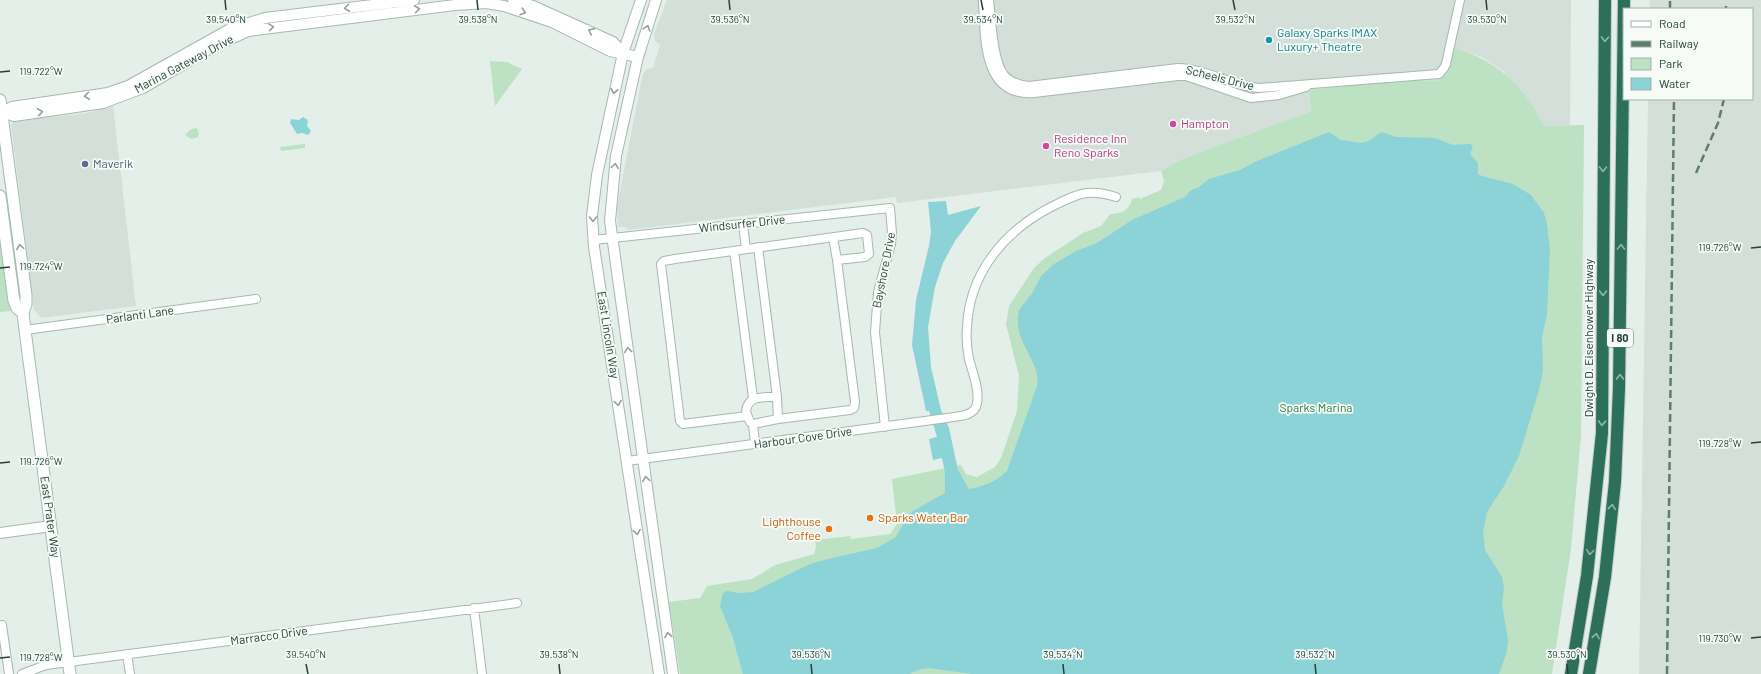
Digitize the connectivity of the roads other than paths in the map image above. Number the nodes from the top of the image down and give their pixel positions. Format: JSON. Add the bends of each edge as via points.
{"nodes":[{"id":1,"x":414,"y":0,"type":"edge"},
{"id":2,"x":513,"y":0,"type":"edge"},
{"id":3,"x":640,"y":0,"type":"edge"},
{"id":4,"x":656,"y":0,"type":"edge"},
{"id":5,"x":983,"y":0,"type":"edge"},
{"id":6,"x":989,"y":0,"type":"edge"},
{"id":7,"x":1460,"y":0,"type":"edge"},
{"id":8,"x":1605,"y":0,"type":"edge"},
{"id":9,"x":622,"y":53,"type":"junction"},
{"id":10,"x":638,"y":57,"type":"junction"},
{"id":11,"x":1115,"y":80,"type":"junction"},
{"id":12,"x":1315,"y":85,"type":"junction"},
{"id":13,"x":1623,"y":97,"type":"edge"},
{"id":14,"x":0,"y":100,"type":"edge"},
{"id":15,"x":1,"y":113,"type":"edge"},
{"id":16,"x":0,"y":196,"type":"edge"},
{"id":17,"x":1116,"y":197,"type":"dead end"},
{"id":18,"x":890,"y":208,"type":"joint"},
{"id":19,"x":743,"y":224,"type":"junction"},
{"id":20,"x":611,"y":237,"type":"junction"},
{"id":21,"x":833,"y":237,"type":"junction"},
{"id":22,"x":594,"y":240,"type":"junction"},
{"id":23,"x":758,"y":247,"type":"junction"},
{"id":24,"x":746,"y":249,"type":"junction"},
{"id":25,"x":734,"y":251,"type":"junction"},
{"id":26,"x":837,"y":260,"type":"junction"},
{"id":27,"x":256,"y":299,"type":"dead end"},
{"id":28,"x":23,"y":313,"type":"junction"},
{"id":29,"x":25,"y":330,"type":"junction"},
{"id":30,"x":777,"y":397,"type":"junction"},
{"id":31,"x":753,"y":398,"type":"junction"},
{"id":32,"x":747,"y":416,"type":"junction"},
{"id":33,"x":778,"y":419,"type":"junction"},
{"id":34,"x":753,"y":424,"type":"junction"},
{"id":35,"x":885,"y":426,"type":"junction"},
{"id":36,"x":755,"y":444,"type":"junction"},
{"id":37,"x":643,"y":459,"type":"junction"},
{"id":38,"x":627,"y":461,"type":"junction"},
{"id":39,"x":51,"y":526,"type":"junction"},
{"id":40,"x":0,"y":533,"type":"edge"},
{"id":41,"x":517,"y":603,"type":"dead end"},
{"id":42,"x":474,"y":608,"type":"junction"},
{"id":43,"x":2,"y":625,"type":"dead end"},
{"id":44,"x":127,"y":654,"type":"junction"},
{"id":45,"x":69,"y":662,"type":"junction"},
{"id":46,"x":9,"y":674,"type":"edge"},
{"id":47,"x":22,"y":674,"type":"edge"},
{"id":48,"x":70,"y":674,"type":"edge"},
{"id":49,"x":130,"y":674,"type":"edge"},
{"id":50,"x":482,"y":674,"type":"edge"},
{"id":51,"x":659,"y":674,"type":"edge"},
{"id":52,"x":674,"y":674,"type":"edge"},
{"id":53,"x":1571,"y":674,"type":"edge"},
{"id":54,"x":1589,"y":674,"type":"edge"}],
"edges":[{"from":1,"to":15,"type":"street","name":"Marina Gateway Drive","one_way":true,"via":[[265,18],[244,23],[230,28],[128,86],[108,93],[12,107]]},
{"from":9,"to":2,"type":"street","name":"Marina Gateway Drive","one_way":true,"via":[[613,42],[533,6]]},
{"from":3,"to":9,"type":"street","name":"East Lincoln Way"},
{"from":10,"to":4,"type":"street","name":"East Lincoln Way","one_way":true},
{"from":5,"to":11,"type":"street","via":[[988,60],[1002,86],[1026,94]]},
{"from":6,"to":11,"type":"street","name":"Scheels Drive","via":[[997,55],[1002,71],[1012,82],[1029,86]]},
{"from":7,"to":12,"type":"street","name":"Scheels Drive","via":[[1446,64],[1438,74]]},
{"from":8,"to":53,"type":"highway","name":"Dwight D. Eisenhower Highway","number":"I 80","one_way":true,"via":[[1602,433],[1587,576]]},
{"from":9,"to":10,"type":"street","name":"Marina Gateway Drive"},
{"from":15,"to":9,"type":"street","name":"Marina Gateway Drive","one_way":true,"via":[[14,116],[103,103],[143,88],[211,48],[248,31],[454,5],[486,3],[504,6],[552,22],[610,51]]},
{"from":9,"to":22,"type":"street","name":"East Lincoln Way","one_way":true,"via":[[597,175],[592,216]]},
{"from":20,"to":10,"type":"street","name":"East Lincoln Way","one_way":true,"via":[[610,209],[616,156]]},
{"from":11,"to":12,"type":"street","name":"Scheels Drive","via":[[1180,68],[1194,69],[1253,87]]},
{"from":11,"to":12,"type":"street","via":[[1186,76],[1251,98],[1279,95]]},
{"from":54,"to":13,"type":"highway","number":"I 80","one_way":true,"via":[[1606,577],[1616,467],[1620,388]]},
{"from":14,"to":15,"type":"main road","name":"East Prater Way"},
{"from":28,"to":15,"type":"main road","name":"East Prater Way","one_way":true,"via":[[26,295]]},
{"from":16,"to":28,"type":"main road","name":"East Prater Way","via":[[14,301]]},
{"from":17,"to":35,"type":"street","name":"Harbour Cove Drive","via":[[1101,192],[1089,192],[1055,205],[1021,226],[1000,245],[987,262],[974,290],[967,328],[968,357],[978,397],[976,407],[968,415]]},
{"from":18,"to":19,"type":"street","name":"Windsurfer Drive"},
{"from":18,"to":35,"type":"street","name":"Bayshore Drive","via":[[892,238],[878,292],[875,332]]},
{"from":19,"to":20,"type":"street","name":"Windsurfer Drive"},
{"from":19,"to":24,"type":"street"},
{"from":20,"to":22,"type":"street","name":"Windsurfer Drive"},
{"from":37,"to":20,"type":"street","name":"East Lincoln Way","one_way":true},
{"from":21,"to":23,"type":"street"},
{"from":21,"to":26,"type":"street"},
{"from":21,"to":26,"type":"street","via":[[867,234],[869,254],[865,257]]},
{"from":22,"to":38,"type":"street","name":"East Lincoln Way","one_way":true},
{"from":23,"to":24,"type":"street"},
{"from":23,"to":30,"type":"street"},
{"from":24,"to":25,"type":"street"},
{"from":25,"to":31,"type":"street"},
{"from":25,"to":32,"type":"street","via":[[664,261],[660,270],[680,420],[683,424]]},
{"from":26,"to":33,"type":"street","via":[[854,408]]},
{"from":27,"to":29,"type":"street","name":"Parlanti Lane"},
{"from":28,"to":29,"type":"main road","name":"East Prater Way"},
{"from":29,"to":39,"type":"main road","name":"East Prater Way"},
{"from":30,"to":31,"type":"street"},
{"from":30,"to":33,"type":"street"},
{"from":31,"to":32,"type":"street","via":[[746,407]]},
{"from":32,"to":34,"type":"street"},
{"from":33,"to":34,"type":"street"},
{"from":34,"to":36,"type":"street"},
{"from":35,"to":36,"type":"street","name":"Harbour Cove Drive"},
{"from":36,"to":37,"type":"street","name":"Harbour Cove Drive"},
{"from":37,"to":38,"type":"street","name":"Harbour Cove Drive"},
{"from":52,"to":37,"type":"street","name":"East Lincoln Way","one_way":true},
{"from":38,"to":51,"type":"street","name":"East Lincoln Way","one_way":true},
{"from":39,"to":40,"type":"street"},
{"from":39,"to":45,"type":"main road","name":"East Prater Way"},
{"from":41,"to":42,"type":"street","name":"Marracco Drive"},
{"from":42,"to":44,"type":"street","name":"Marracco Drive"},
{"from":42,"to":50,"type":"street"},
{"from":43,"to":46,"type":"street"},
{"from":44,"to":45,"type":"street","name":"Marracco Drive"},
{"from":44,"to":49,"type":"street"},
{"from":45,"to":47,"type":"street","name":"Marracco Drive","via":[[46,665]]},
{"from":45,"to":48,"type":"main road","name":"East Prater Way"}]}
